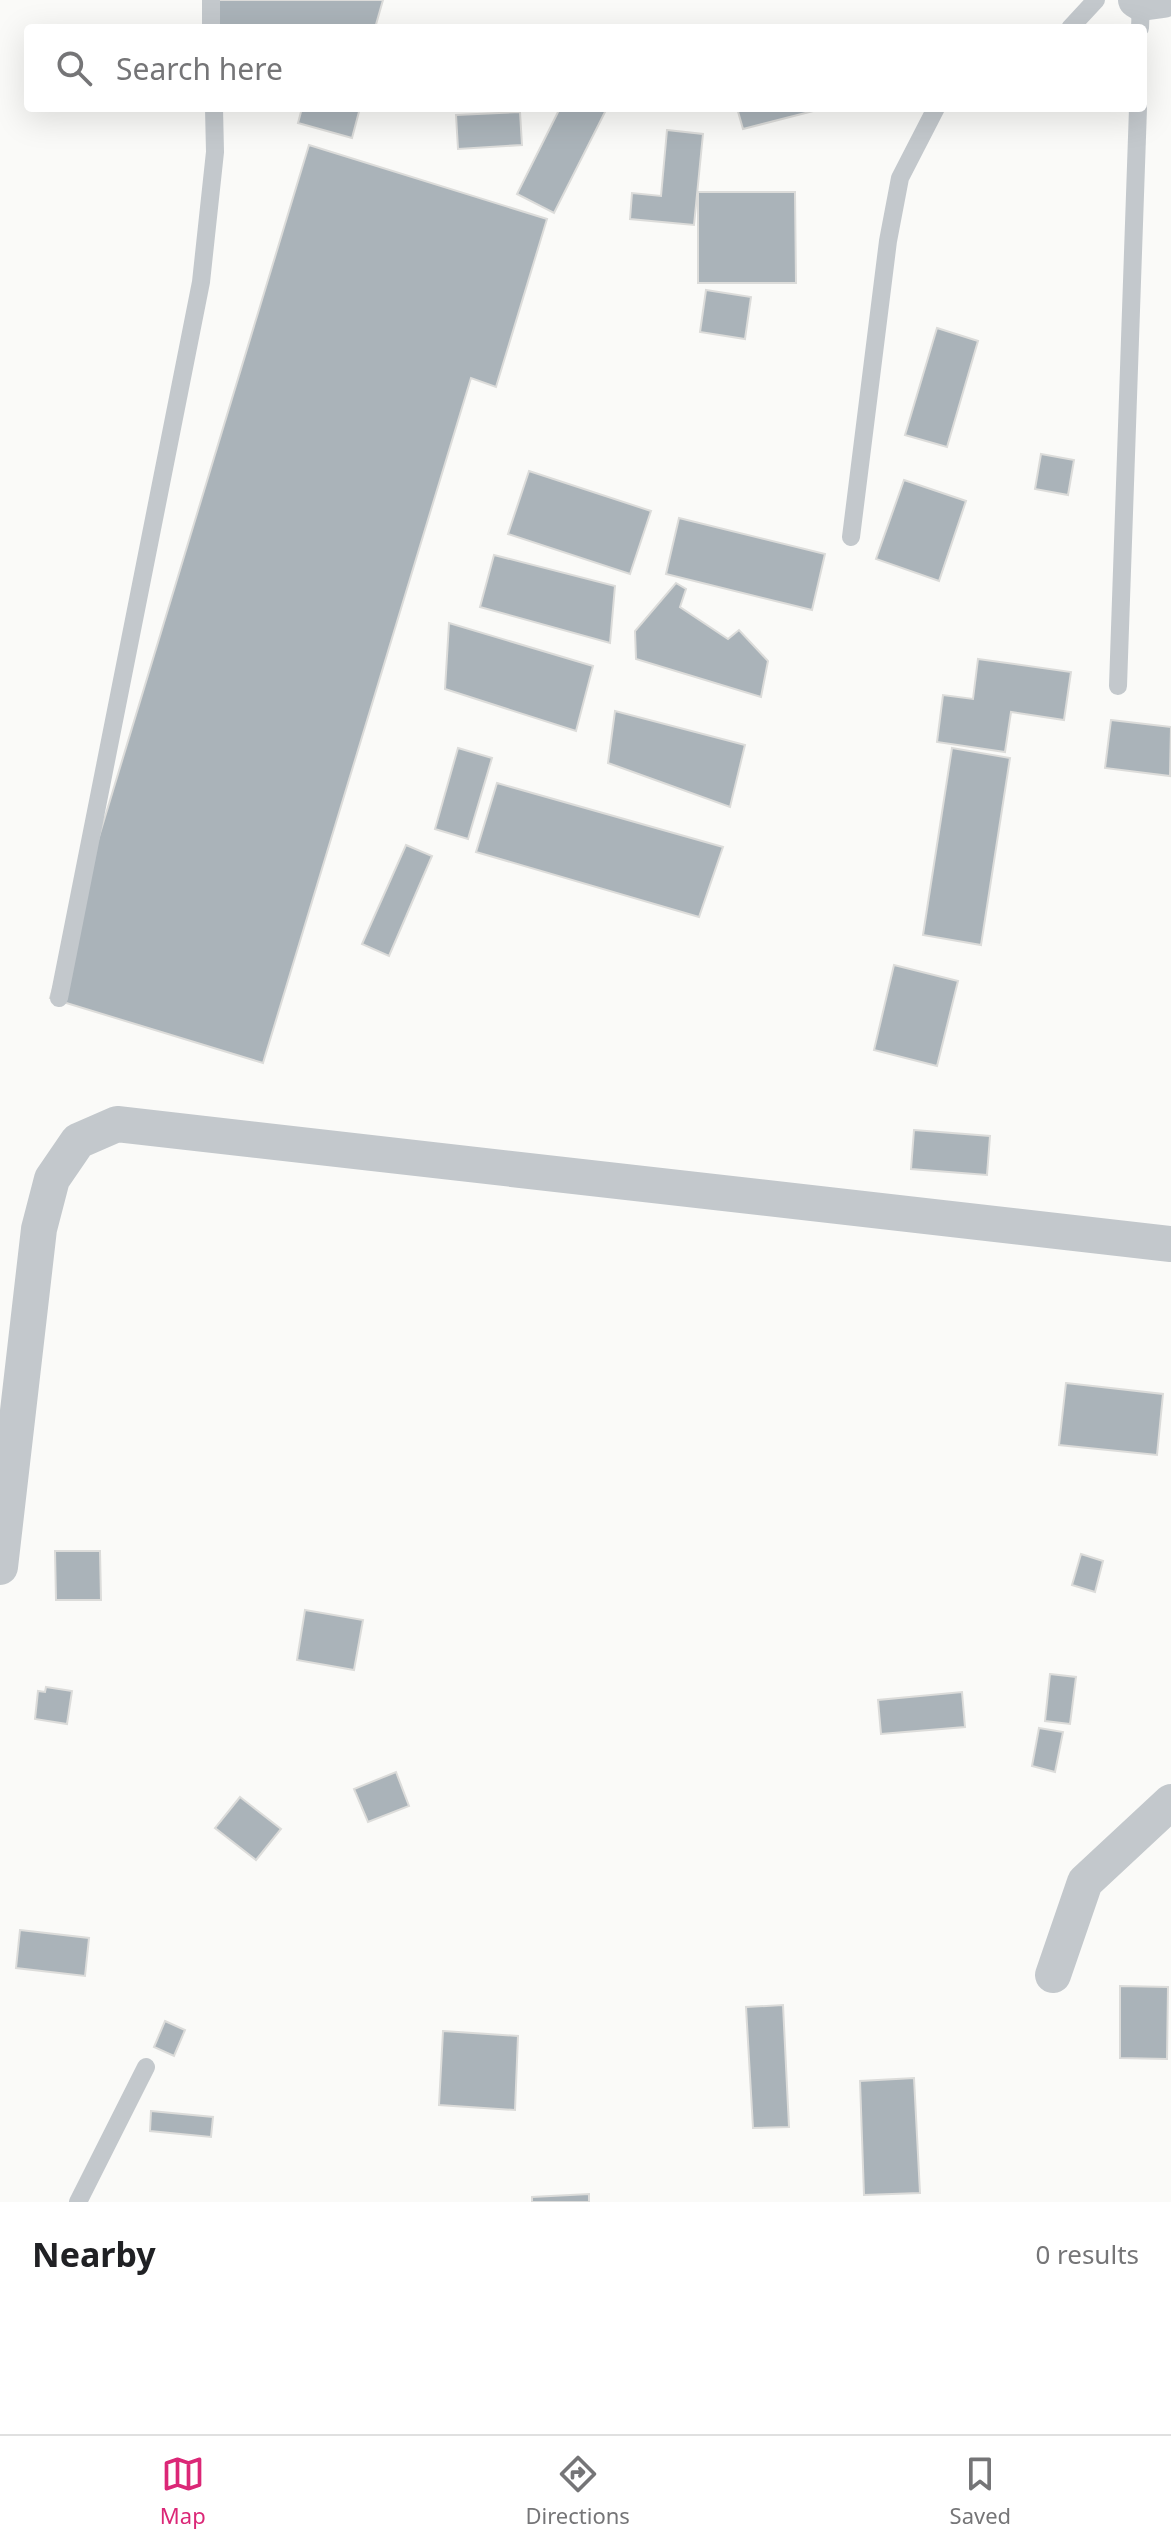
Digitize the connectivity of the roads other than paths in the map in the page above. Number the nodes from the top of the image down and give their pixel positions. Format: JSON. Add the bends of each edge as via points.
{"nodes":[{"id":1,"x":211,"y":0,"type":"edge"},
{"id":2,"x":1096,"y":0,"type":"edge"},
{"id":3,"x":211,"y":24,"type":"edge"},
{"id":4,"x":1074,"y":24,"type":"edge"},
{"id":5,"x":214,"y":112,"type":"edge"},
{"id":6,"x":934,"y":112,"type":"edge"},
{"id":7,"x":1138,"y":112,"type":"edge"},
{"id":8,"x":851,"y":537,"type":"dead end"},
{"id":9,"x":1118,"y":686,"type":"dead end"},
{"id":10,"x":59,"y":998,"type":"dead end"},
{"id":11,"x":1171,"y":1244,"type":"edge"},
{"id":12,"x":0,"y":1567,"type":"edge"},
{"id":13,"x":1171,"y":1802,"type":"edge"},
{"id":14,"x":1053,"y":1975,"type":"dead end"},
{"id":15,"x":146,"y":2067,"type":"dead end"},
{"id":16,"x":78,"y":2202,"type":"edge"}],
"edges":[{"from":1,"to":3,"type":"lane"},
{"from":2,"to":4,"type":"lane"},
{"from":5,"to":10,"type":"lane","via":[[201,282]]},
{"from":6,"to":8,"type":"lane","via":[[900,178]]},
{"from":7,"to":9,"type":"lane"},
{"from":11,"to":12,"type":"street","via":[[117,1124],[78,1141],[52,1179],[39,1229]]},
{"from":13,"to":14,"type":"street","via":[[1085,1882]]},
{"from":15,"to":16,"type":"lane"}]}
